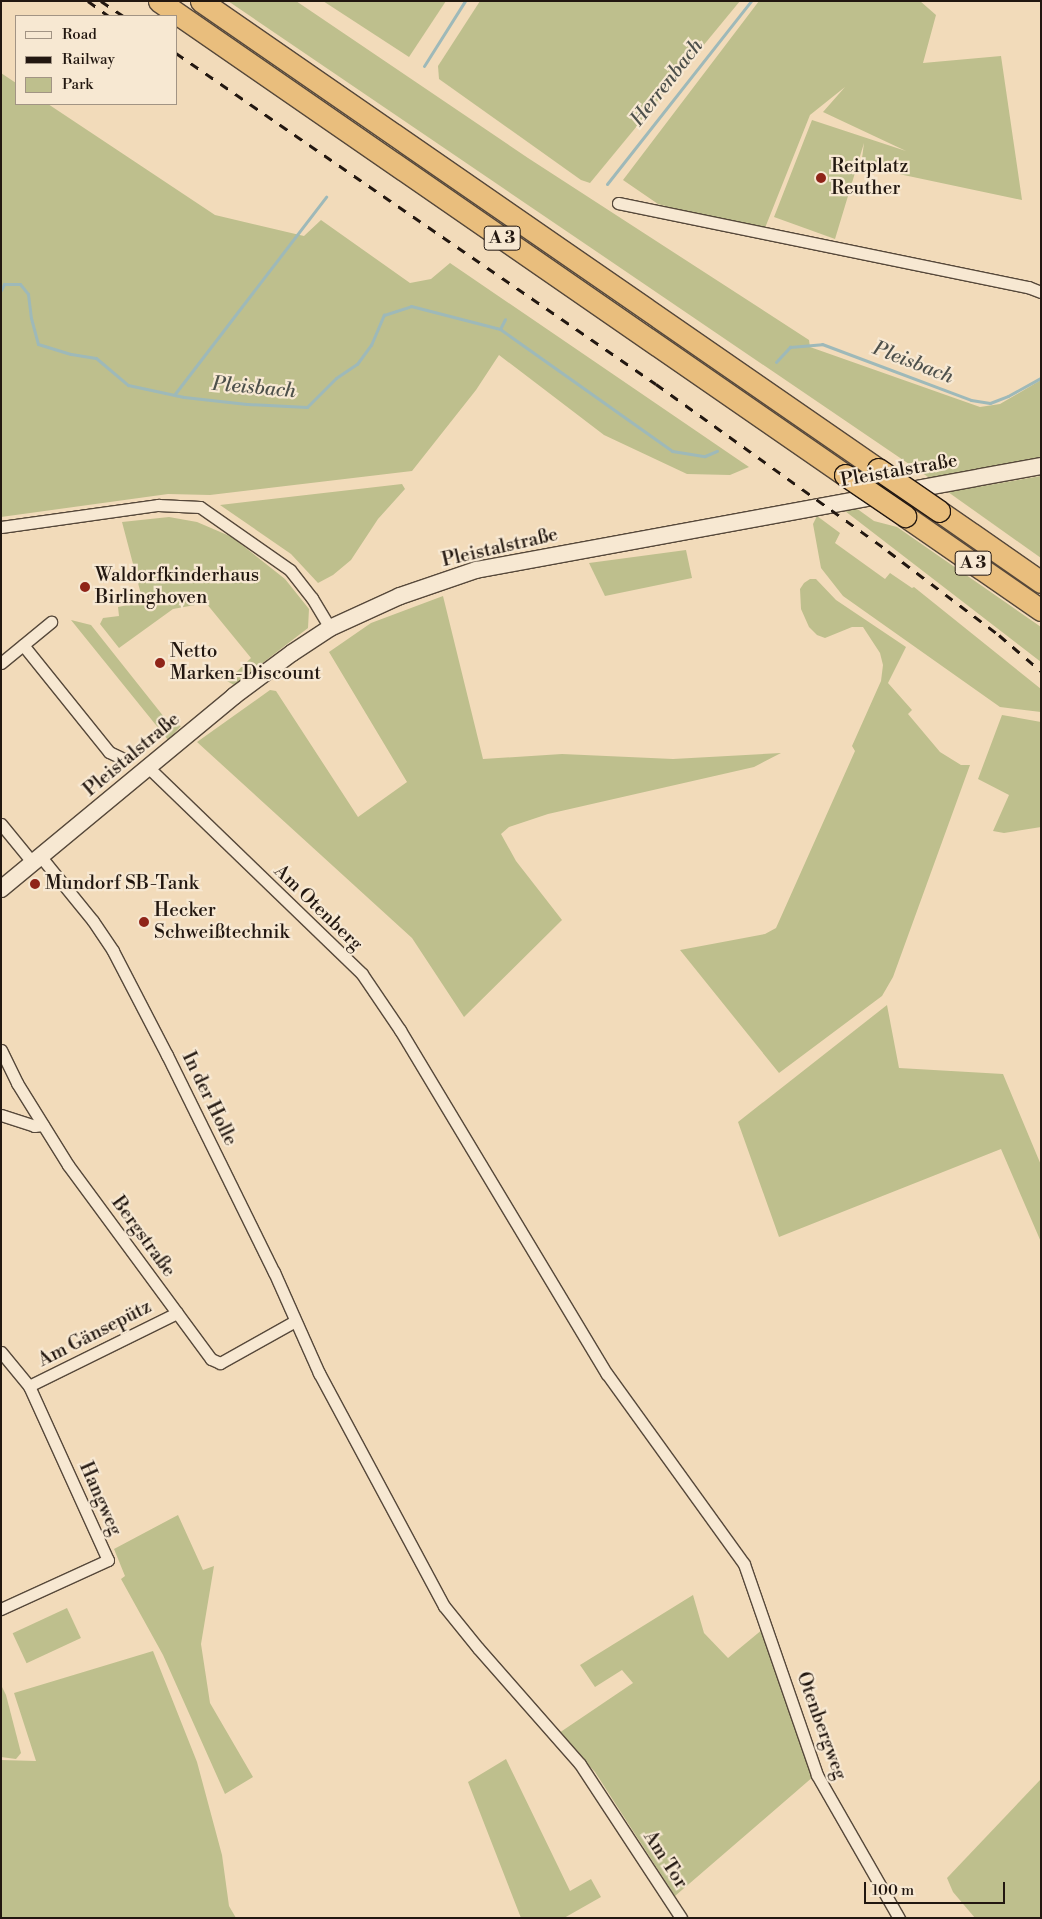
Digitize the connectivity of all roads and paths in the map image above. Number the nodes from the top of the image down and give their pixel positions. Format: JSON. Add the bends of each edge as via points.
{"nodes":[{"id":1,"x":159,"y":1,"type":"edge"},
{"id":2,"x":202,"y":1,"type":"edge"},
{"id":3,"x":618,"y":203,"type":"dead end"},
{"id":4,"x":1041,"y":292,"type":"edge"},
{"id":5,"x":1041,"y":466,"type":"edge"},
{"id":6,"x":1,"y":527,"type":"edge"},
{"id":7,"x":1041,"y":582,"type":"edge"},
{"id":8,"x":1041,"y":610,"type":"edge"},
{"id":9,"x":51,"y":622,"type":"dead end"},
{"id":10,"x":330,"y":628,"type":"junction"},
{"id":11,"x":23,"y":645,"type":"junction"},
{"id":12,"x":3,"y":658,"type":"edge"},
{"id":13,"x":122,"y":758,"type":"dead end"},
{"id":14,"x":148,"y":768,"type":"junction"},
{"id":15,"x":1,"y":824,"type":"edge"},
{"id":16,"x":37,"y":860,"type":"junction"},
{"id":17,"x":1,"y":889,"type":"edge"},
{"id":18,"x":1,"y":1050,"type":"edge"},
{"id":19,"x":1,"y":1115,"type":"edge"},
{"id":20,"x":43,"y":1125,"type":"junction"},
{"id":21,"x":177,"y":1313,"type":"junction"},
{"id":22,"x":295,"y":1320,"type":"junction"},
{"id":23,"x":1,"y":1352,"type":"edge"},
{"id":24,"x":319,"y":1373,"type":"joint"},
{"id":25,"x":29,"y":1386,"type":"junction"},
{"id":26,"x":744,"y":1564,"type":"joint"},
{"id":27,"x":1,"y":1609,"type":"edge"},
{"id":28,"x":681,"y":1918,"type":"edge"},
{"id":29,"x":899,"y":1918,"type":"edge"}],
"edges":[{"from":1,"to":8,"type":"highway","number":"A 3","bridge":true},
{"from":2,"to":7,"type":"highway","number":"A 3","bridge":true},
{"from":3,"to":4,"type":"street"},
{"from":5,"to":10,"type":"main road","name":"Pleistalstraße","via":[[476,570],[400,596]]},
{"from":6,"to":10,"type":"street","via":[[158,504],[200,507],[290,570]]},
{"from":9,"to":11,"type":"street"},
{"from":10,"to":14,"type":"main road","name":"Pleistalstraße","via":[[234,696]]},
{"from":11,"to":12,"type":"street"},
{"from":11,"to":13,"type":"street","via":[[109,752]]},
{"from":14,"to":16,"type":"main road","name":"Pleistalstraße"},
{"from":14,"to":26,"type":"street","name":"Am Otenberg","via":[[362,974],[400,1030],[606,1374]]},
{"from":15,"to":16,"type":"street","name":"In der Holle"},
{"from":16,"to":17,"type":"main road","name":"Pleistalstraße"},
{"from":16,"to":22,"type":"street","name":"In der Holle","via":[[93,920],[113,951],[273,1269]]},
{"from":18,"to":20,"type":"street","name":"Bergstraße","via":[[17,1084]]},
{"from":19,"to":20,"type":"street","via":[[34,1126]]},
{"from":20,"to":21,"type":"street","name":"Bergstraße","via":[[68,1166]]},
{"from":21,"to":22,"type":"street","name":"Bergstraße","via":[[211,1359],[220,1363]]},
{"from":21,"to":25,"type":"street","name":"Am Gänsepütz"},
{"from":22,"to":24,"type":"street","name":"In der Holle"},
{"from":23,"to":25,"type":"street","name":"Hangweg"},
{"from":24,"to":28,"type":"street","name":"Am Tor","via":[[444,1606],[580,1764]]},
{"from":25,"to":27,"type":"street","name":"Hangweg","via":[[108,1560]]},
{"from":26,"to":29,"type":"street","name":"Otenbergweg","via":[[817,1775]]}]}
